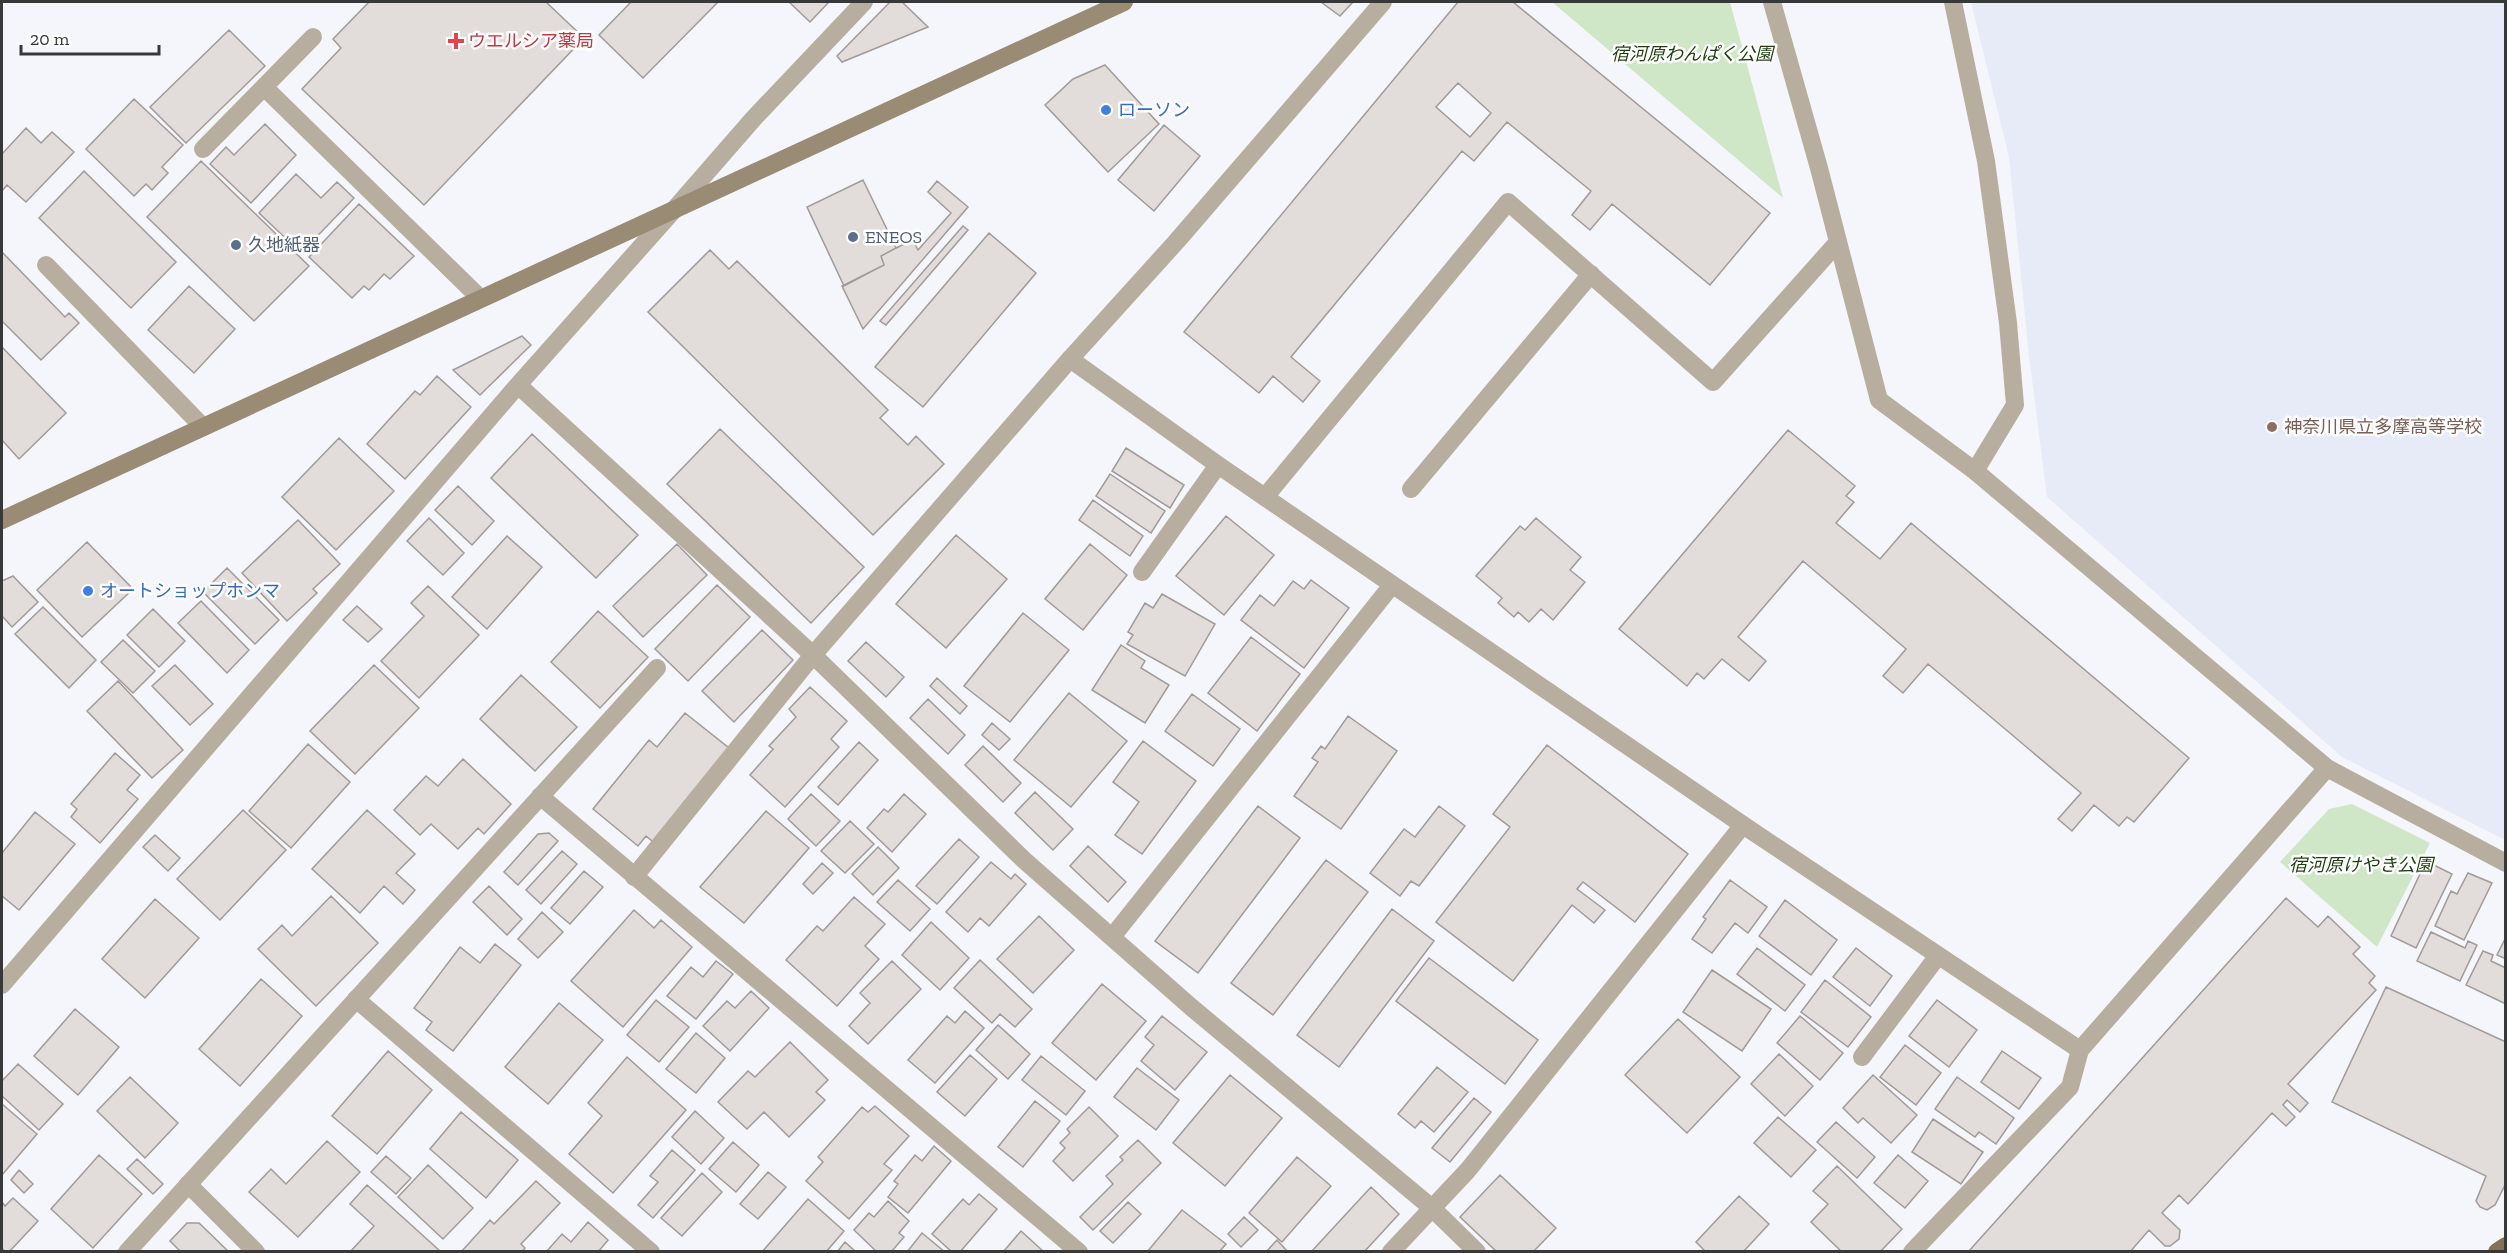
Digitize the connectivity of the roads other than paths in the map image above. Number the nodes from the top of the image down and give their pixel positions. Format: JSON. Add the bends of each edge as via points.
{"nodes":[{"id":1,"x":864,"y":2,"type":"edge"},
{"id":2,"x":1124,"y":2,"type":"edge"},
{"id":3,"x":1383,"y":2,"type":"edge"},
{"id":4,"x":1772,"y":2,"type":"edge"},
{"id":5,"x":1953,"y":2,"type":"edge"},
{"id":6,"x":313,"y":37,"type":"dead end"},
{"id":7,"x":264,"y":87,"type":"junction"},
{"id":8,"x":203,"y":150,"type":"dead end"},
{"id":9,"x":672,"y":212,"type":"junction"},
{"id":10,"x":1838,"y":242,"type":"junction"},
{"id":11,"x":46,"y":265,"type":"dead end"},
{"id":12,"x":1591,"y":274,"type":"junction"},
{"id":13,"x":480,"y":298,"type":"junction"},
{"id":14,"x":1070,"y":359,"type":"junction"},
{"id":15,"x":518,"y":386,"type":"junction"},
{"id":16,"x":203,"y":427,"type":"junction"},
{"id":17,"x":1218,"y":465,"type":"junction"},
{"id":18,"x":1975,"y":471,"type":"junction"},
{"id":19,"x":1411,"y":489,"type":"dead end"},
{"id":20,"x":1265,"y":497,"type":"junction"},
{"id":21,"x":2,"y":520,"type":"edge"},
{"id":22,"x":1142,"y":572,"type":"dead end"},
{"id":23,"x":1392,"y":585,"type":"junction"},
{"id":24,"x":813,"y":655,"type":"junction"},
{"id":25,"x":657,"y":668,"type":"dead end"},
{"id":26,"x":2327,"y":768,"type":"junction"},
{"id":27,"x":540,"y":796,"type":"junction"},
{"id":28,"x":1743,"y":825,"type":"junction"},
{"id":29,"x":2505,"y":863,"type":"edge"},
{"id":30,"x":634,"y":877,"type":"junction"},
{"id":31,"x":1112,"y":938,"type":"junction"},
{"id":32,"x":1937,"y":957,"type":"junction"},
{"id":33,"x":2,"y":985,"type":"edge"},
{"id":34,"x":356,"y":999,"type":"junction"},
{"id":35,"x":2080,"y":1050,"type":"junction"},
{"id":36,"x":1862,"y":1058,"type":"dead end"},
{"id":37,"x":188,"y":1185,"type":"junction"},
{"id":38,"x":1432,"y":1208,"type":"junction"},
{"id":39,"x":2505,"y":1246,"type":"edge"},
{"id":40,"x":127,"y":1251,"type":"edge"},
{"id":41,"x":256,"y":1251,"type":"edge"},
{"id":42,"x":651,"y":1251,"type":"edge"},
{"id":43,"x":1079,"y":1251,"type":"edge"},
{"id":44,"x":1391,"y":1251,"type":"edge"},
{"id":45,"x":1477,"y":1251,"type":"edge"},
{"id":46,"x":1912,"y":1251,"type":"edge"},
{"id":47,"x":2497,"y":1251,"type":"edge"}],
"edges":[{"from":1,"to":9,"type":"street"},
{"from":2,"to":9,"type":"street"},
{"from":3,"to":14,"type":"street"},
{"from":4,"to":10,"type":"street"},
{"from":5,"to":18,"type":"street","via":[[1986,161],[2008,323],[2014,405]]},
{"from":6,"to":7,"type":"street"},
{"from":7,"to":8,"type":"street"},
{"from":7,"to":13,"type":"street"},
{"from":9,"to":13,"type":"street"},
{"from":9,"to":15,"type":"street"},
{"from":10,"to":12,"type":"street","via":[[1713,381]]},
{"from":10,"to":18,"type":"street","via":[[1879,400]]},
{"from":11,"to":16,"type":"street"},
{"from":12,"to":19,"type":"street"},
{"from":12,"to":20,"type":"street","via":[[1508,202]]},
{"from":13,"to":16,"type":"street"},
{"from":14,"to":17,"type":"street"},
{"from":14,"to":24,"type":"street"},
{"from":15,"to":24,"type":"street"},
{"from":15,"to":33,"type":"street"},
{"from":16,"to":21,"type":"street"},
{"from":17,"to":20,"type":"street"},
{"from":17,"to":22,"type":"street"},
{"from":18,"to":26,"type":"street"},
{"from":20,"to":23,"type":"street"},
{"from":23,"to":28,"type":"street"},
{"from":23,"to":31,"type":"street"},
{"from":24,"to":30,"type":"street"},
{"from":24,"to":31,"type":"street","via":[[1024,860]]},
{"from":25,"to":27,"type":"street"},
{"from":26,"to":29,"type":"street"},
{"from":26,"to":35,"type":"street"},
{"from":27,"to":30,"type":"street"},
{"from":27,"to":34,"type":"street"},
{"from":28,"to":32,"type":"street"},
{"from":28,"to":38,"type":"street","via":[[1468,1170]]},
{"from":30,"to":43,"type":"street"},
{"from":31,"to":38,"type":"street"},
{"from":32,"to":35,"type":"street"},
{"from":32,"to":36,"type":"street"},
{"from":34,"to":37,"type":"street"},
{"from":34,"to":42,"type":"street"},
{"from":35,"to":46,"type":"street","via":[[2070,1088]]},
{"from":37,"to":40,"type":"street"},
{"from":37,"to":41,"type":"street"},
{"from":38,"to":44,"type":"street"},
{"from":38,"to":45,"type":"street"},
{"from":39,"to":47,"type":"main road"}]}
